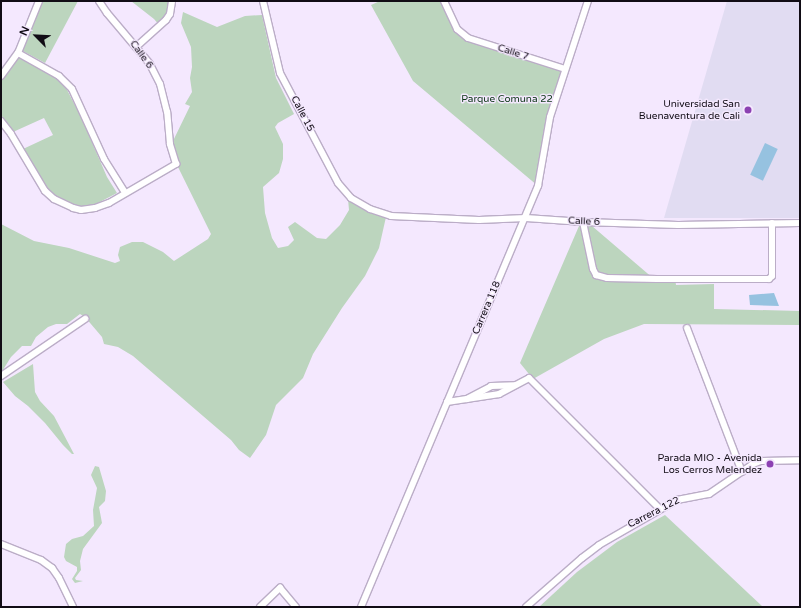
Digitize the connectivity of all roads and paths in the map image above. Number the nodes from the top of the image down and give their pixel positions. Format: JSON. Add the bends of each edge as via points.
{"nodes":[{"id":1,"x":39,"y":1,"type":"edge"},
{"id":2,"x":99,"y":1,"type":"edge"},
{"id":3,"x":172,"y":1,"type":"edge"},
{"id":4,"x":263,"y":1,"type":"edge"},
{"id":5,"x":444,"y":1,"type":"edge"},
{"id":6,"x":588,"y":1,"type":"edge"},
{"id":7,"x":136,"y":47,"type":"junction"},
{"id":8,"x":18,"y":53,"type":"junction"},
{"id":9,"x":565,"y":70,"type":"junction"},
{"id":10,"x":1,"y":76,"type":"edge"},
{"id":11,"x":1,"y":120,"type":"edge"},
{"id":12,"x":125,"y":193,"type":"junction"},
{"id":13,"x":370,"y":209,"type":"joint"},
{"id":14,"x":526,"y":218,"type":"junction"},
{"id":15,"x":583,"y":222,"type":"junction"},
{"id":16,"x":772,"y":223,"type":"junction"},
{"id":17,"x":800,"y":223,"type":"edge"},
{"id":18,"x":85,"y":319,"type":"dead end"},
{"id":19,"x":687,"y":328,"type":"dead end"},
{"id":20,"x":1,"y":376,"type":"edge"},
{"id":21,"x":516,"y":385,"type":"junction"},
{"id":22,"x":463,"y":401,"type":"junction"},
{"id":23,"x":447,"y":402,"type":"junction"},
{"id":24,"x":800,"y":460,"type":"edge"},
{"id":25,"x":742,"y":472,"type":"junction"},
{"id":26,"x":660,"y":509,"type":"junction"},
{"id":27,"x":1,"y":544,"type":"edge"},
{"id":28,"x":73,"y":607,"type":"edge"},
{"id":29,"x":260,"y":607,"type":"edge"},
{"id":30,"x":296,"y":607,"type":"edge"},
{"id":31,"x":361,"y":607,"type":"edge"},
{"id":32,"x":526,"y":607,"type":"edge"}],
"edges":[{"from":1,"to":8,"type":"street"},
{"from":2,"to":7,"type":"street","name":"Calle 6"},
{"from":3,"to":7,"type":"street","via":[[170,14],[166,20]]},
{"from":4,"to":13,"type":"street","name":"Calle 15","via":[[280,72],[338,184],[351,198]]},
{"from":5,"to":9,"type":"street","name":"Calle 7","via":[[457,29],[472,40]]},
{"from":6,"to":9,"type":"street","name":"Carrera 118"},
{"from":7,"to":12,"type":"street","name":"Calle 6","via":[[150,64],[160,84],[176,164]]},
{"from":8,"to":10,"type":"street"},
{"from":8,"to":12,"type":"street","via":[[59,76],[72,89],[104,159]]},
{"from":9,"to":14,"type":"street","name":"Carrera 118","via":[[550,117],[538,186]]},
{"from":11,"to":12,"type":"street","via":[[45,191],[58,202],[81,210],[109,203]]},
{"from":13,"to":14,"type":"street","name":"Calle 6","via":[[391,216],[412,218]]},
{"from":14,"to":15,"type":"street","name":"Calle 6"},
{"from":14,"to":23,"type":"street","name":"Carrera 118"},
{"from":15,"to":16,"type":"street","name":"Calle 6","via":[[678,225]]},
{"from":15,"to":16,"type":"street","via":[[596,275],[607,278],[657,280],[769,280],[772,276]]},
{"from":16,"to":17,"type":"street","name":"Calle 6"},
{"from":18,"to":20,"type":"street"},
{"from":19,"to":25,"type":"street"},
{"from":21,"to":22,"type":"street","via":[[499,394]]},
{"from":21,"to":22,"type":"street","via":[[491,386]]},
{"from":21,"to":26,"type":"street","via":[[529,378]]},
{"from":22,"to":23,"type":"street"},
{"from":23,"to":31,"type":"street","name":"Carrera 118"},
{"from":24,"to":25,"type":"street","name":"Carrera 122","via":[[761,461]]},
{"from":25,"to":26,"type":"street","name":"Carrera 122","via":[[709,494],[677,500]]},
{"from":26,"to":32,"type":"street","name":"Carrera 122","via":[[599,545]]},
{"from":27,"to":28,"type":"street","via":[[41,560],[52,568]]},
{"from":29,"to":30,"type":"street","via":[[280,588]]}]}
